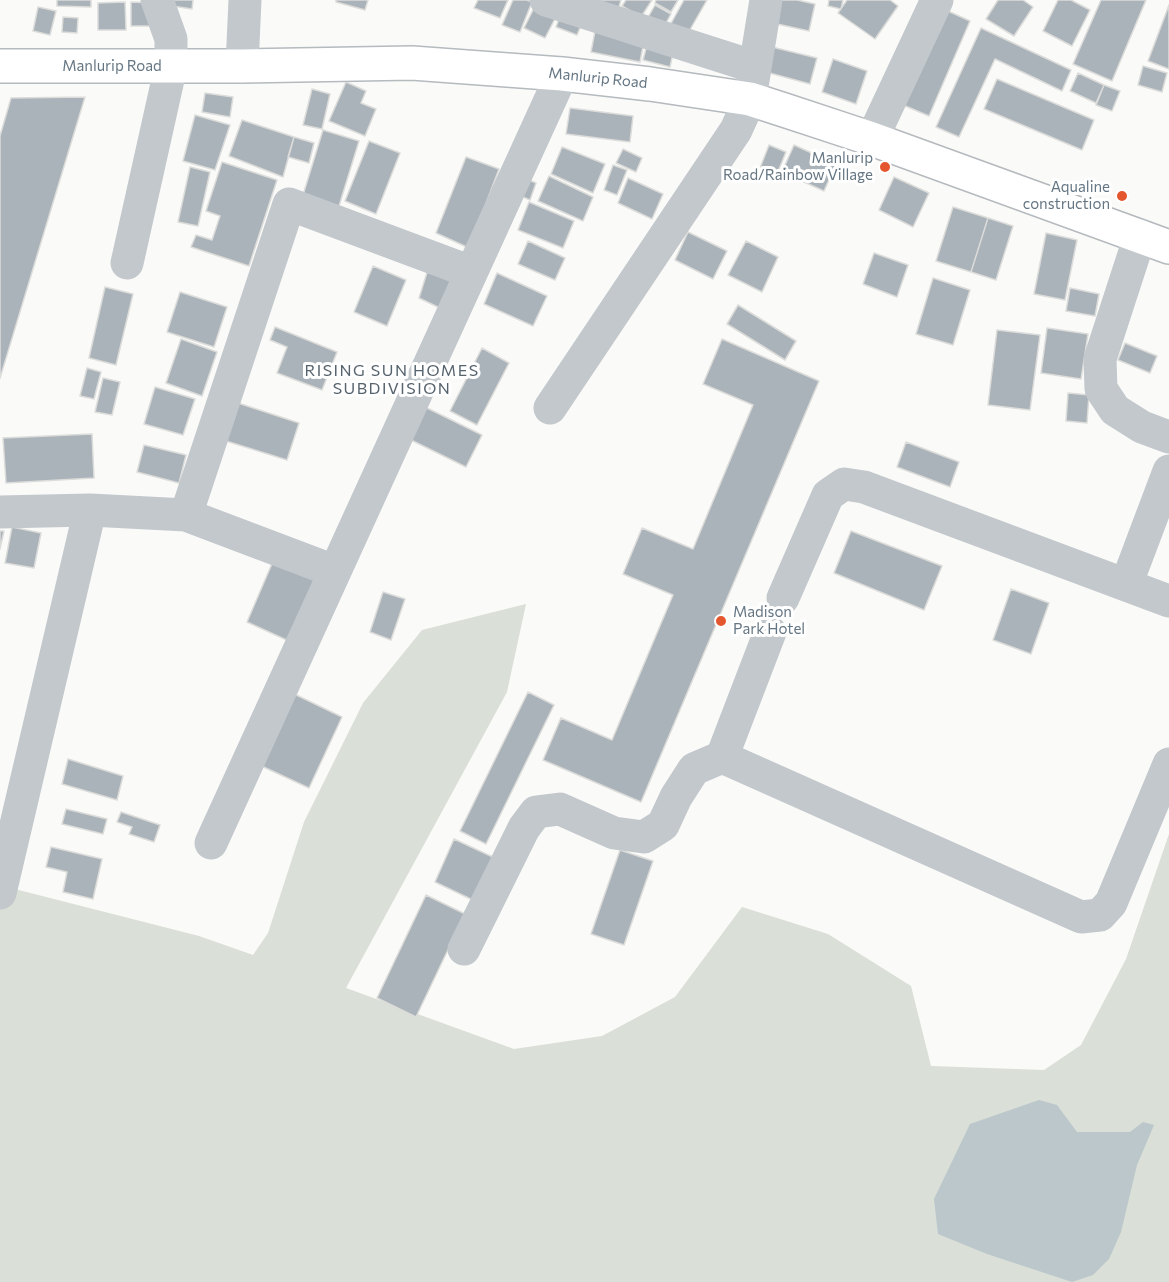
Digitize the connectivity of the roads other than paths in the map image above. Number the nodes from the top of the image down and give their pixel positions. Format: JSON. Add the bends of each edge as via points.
{"nodes":[{"id":1,"x":157,"y":0,"type":"edge"},
{"id":2,"x":245,"y":0,"type":"edge"},
{"id":3,"x":546,"y":0,"type":"edge"},
{"id":4,"x":766,"y":0,"type":"edge"},
{"id":5,"x":937,"y":0,"type":"edge"},
{"id":6,"x":0,"y":66,"type":"edge"},
{"id":7,"x":171,"y":66,"type":"junction"},
{"id":8,"x":242,"y":66,"type":"junction"},
{"id":9,"x":755,"y":67,"type":"junction"},
{"id":10,"x":562,"y":74,"type":"junction"},
{"id":11,"x":750,"y":99,"type":"junction"},
{"id":12,"x":872,"y":139,"type":"junction"},
{"id":13,"x":1154,"y":242,"type":"edge"},
{"id":14,"x":127,"y":263,"type":"dead end"},
{"id":15,"x":471,"y":272,"type":"junction"},
{"id":16,"x":550,"y":408,"type":"dead end"},
{"id":17,"x":1169,"y":437,"type":"edge"},
{"id":18,"x":1169,"y":471,"type":"edge"},
{"id":19,"x":90,"y":510,"type":"junction"},
{"id":20,"x":0,"y":512,"type":"edge"},
{"id":21,"x":186,"y":515,"type":"junction"},
{"id":22,"x":334,"y":571,"type":"junction"},
{"id":23,"x":1126,"y":585,"type":"junction"},
{"id":24,"x":783,"y":598,"type":"dead end"},
{"id":25,"x":1169,"y":601,"type":"edge"},
{"id":26,"x":770,"y":632,"type":"dead end"},
{"id":27,"x":722,"y":757,"type":"junction"},
{"id":28,"x":1169,"y":764,"type":"edge"},
{"id":29,"x":211,"y":843,"type":"dead end"},
{"id":30,"x":0,"y":894,"type":"edge"},
{"id":31,"x":464,"y":949,"type":"dead end"}],
"edges":[{"from":1,"to":7,"type":"street","via":[[171,39]]},
{"from":2,"to":8,"type":"street"},
{"from":3,"to":9,"type":"street"},
{"from":4,"to":9,"type":"street"},
{"from":5,"to":12,"type":"street"},
{"from":6,"to":7,"type":"main road","name":"Manlurip Road"},
{"from":7,"to":8,"type":"main road","name":"Manlurip Road"},
{"from":7,"to":14,"type":"street"},
{"from":8,"to":10,"type":"main road","name":"Manlurip Road","via":[[412,63]]},
{"from":9,"to":11,"type":"street"},
{"from":10,"to":11,"type":"main road","name":"Manlurip Road"},
{"from":10,"to":15,"type":"street"},
{"from":11,"to":12,"type":"main road","name":"Manlurip Road"},
{"from":11,"to":16,"type":"street","via":[[721,155]]},
{"from":12,"to":13,"type":"main road","name":"Manlurip Road"},
{"from":13,"to":17,"type":"street","via":[[1101,359],[1101,389],[1115,410],[1142,428]]},
{"from":15,"to":21,"type":"street","via":[[289,204]]},
{"from":15,"to":22,"type":"street"},
{"from":18,"to":23,"type":"street"},
{"from":19,"to":20,"type":"street"},
{"from":19,"to":21,"type":"street"},
{"from":19,"to":30,"type":"street"},
{"from":21,"to":22,"type":"street"},
{"from":22,"to":29,"type":"street"},
{"from":23,"to":24,"type":"street","via":[[864,487],[843,484],[828,495]]},
{"from":23,"to":25,"type":"street"},
{"from":26,"to":27,"type":"street"},
{"from":27,"to":28,"type":"street","via":[[1081,917],[1100,915],[1111,903]]},
{"from":27,"to":31,"type":"street","via":[[694,769],[663,825],[644,837],[614,834],[560,808],[536,812],[524,828]]}]}
